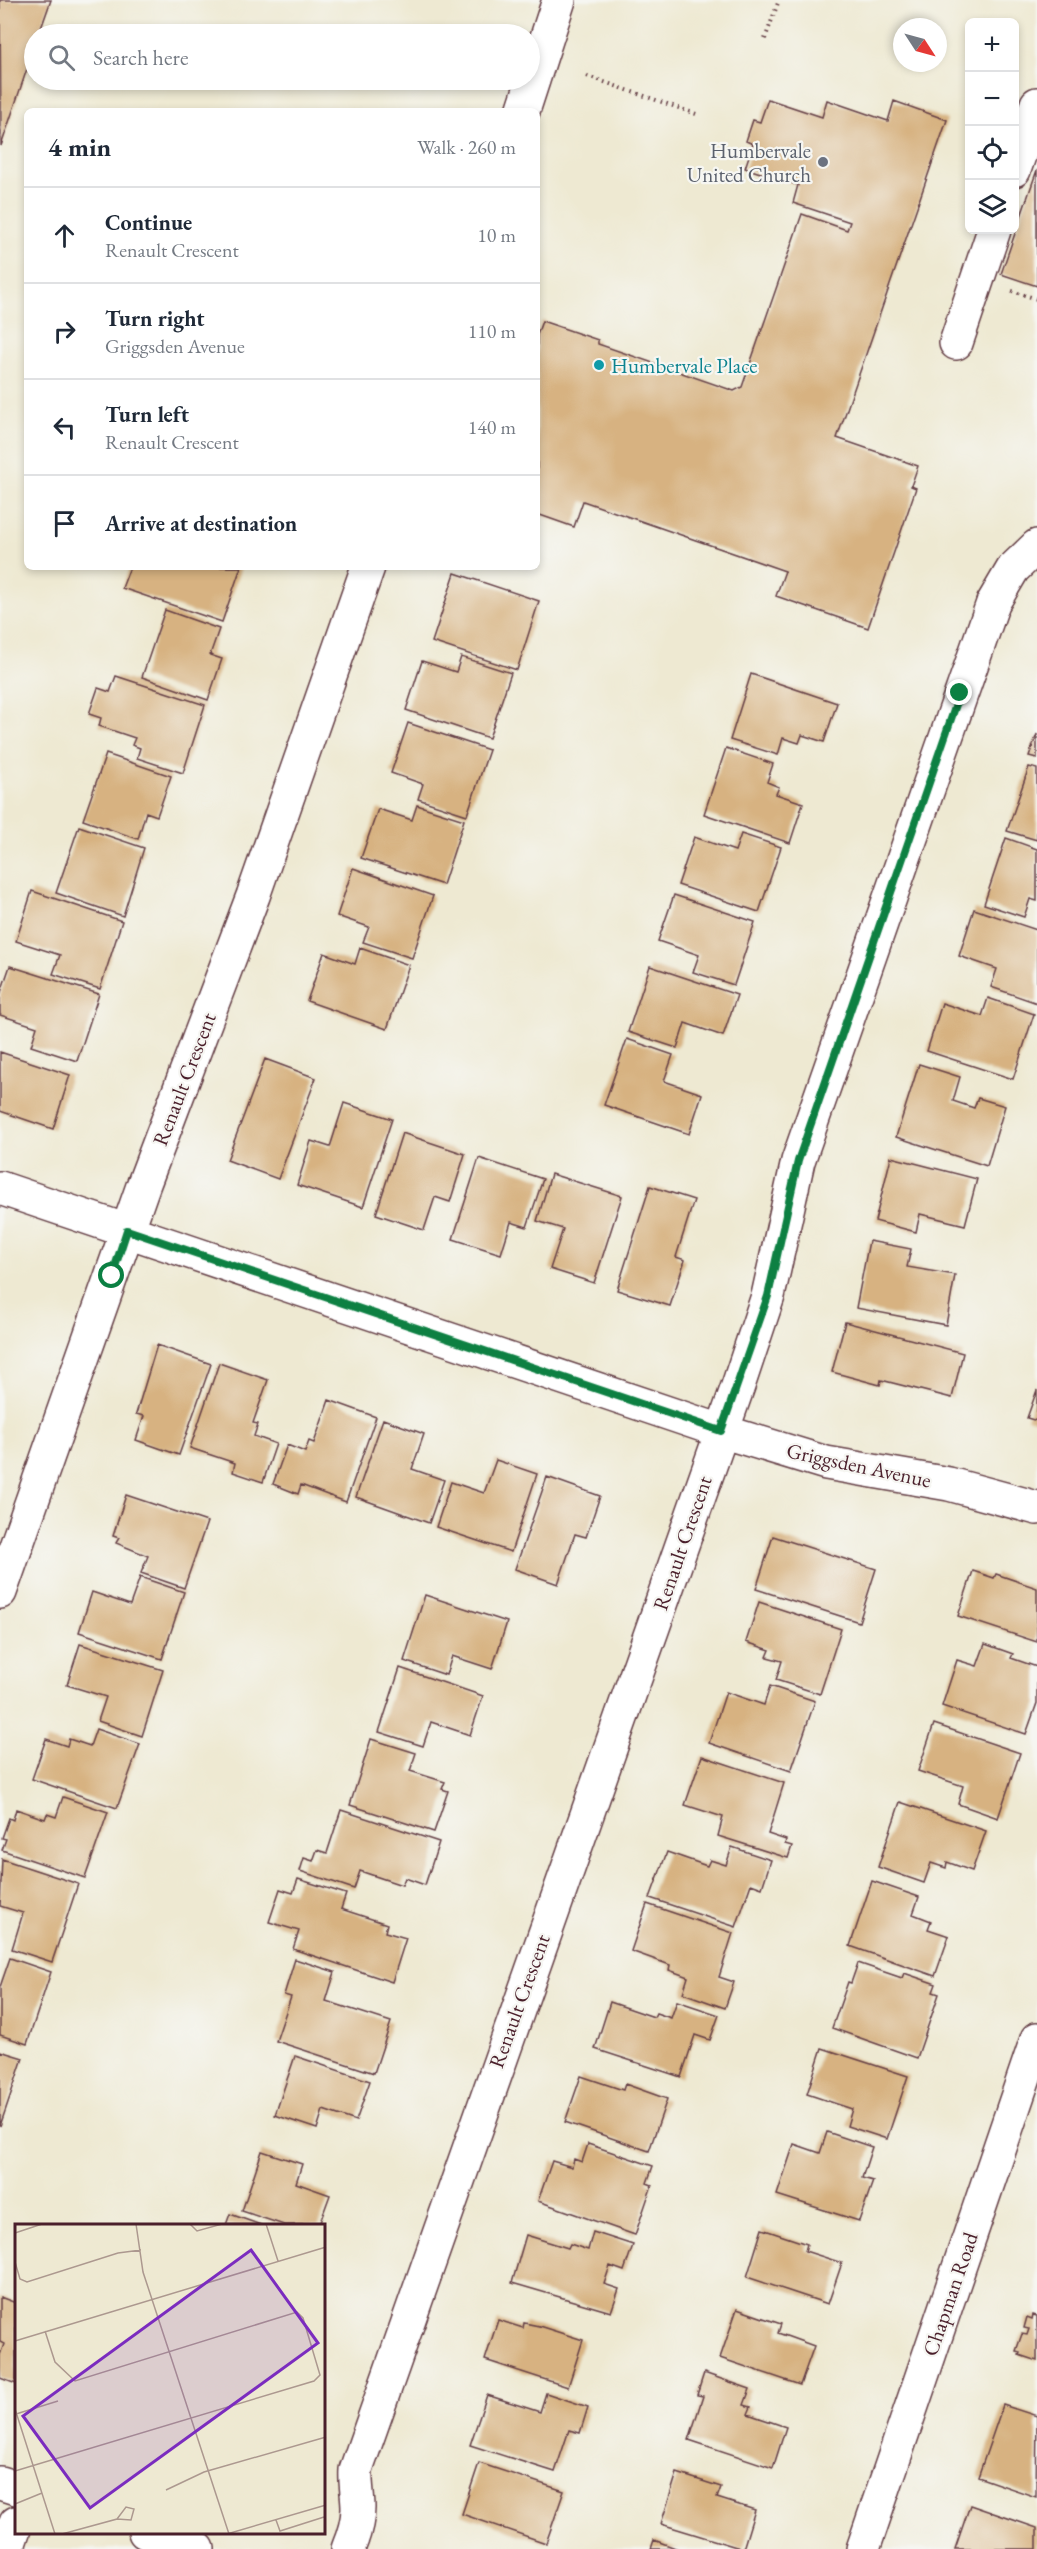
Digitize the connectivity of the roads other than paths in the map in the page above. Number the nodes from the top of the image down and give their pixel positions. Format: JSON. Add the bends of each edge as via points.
{"nodes":[{"id":1,"x":559,"y":0,"type":"edge"},
{"id":2,"x":540,"y":59,"type":"edge"},
{"id":3,"x":530,"y":90,"type":"edge"},
{"id":4,"x":1037,"y":104,"type":"edge"},
{"id":5,"x":524,"y":108,"type":"edge"},
{"id":6,"x":1019,"y":156,"type":"edge"},
{"id":7,"x":993,"y":234,"type":"edge"},
{"id":8,"x":956,"y":343,"type":"dead end"},
{"id":9,"x":1037,"y":546,"type":"edge"},
{"id":10,"x":367,"y":570,"type":"edge"},
{"id":11,"x":0,"y":1188,"type":"edge"},
{"id":12,"x":127,"y":1230,"type":"junction"},
{"id":13,"x":721,"y":1431,"type":"junction"},
{"id":14,"x":1037,"y":1508,"type":"edge"},
{"id":15,"x":0,"y":1592,"type":"edge"},
{"id":16,"x":1037,"y":2039,"type":"edge"},
{"id":17,"x":0,"y":2483,"type":"edge"},
{"id":18,"x":15,"y":2488,"type":"edge"},
{"id":19,"x":15,"y":2526,"type":"edge"},
{"id":20,"x":151,"y":2534,"type":"edge"},
{"id":21,"x":7,"y":2549,"type":"edge"},
{"id":22,"x":198,"y":2549,"type":"edge"},
{"id":23,"x":348,"y":2549,"type":"edge"},
{"id":24,"x":863,"y":2549,"type":"edge"}],
"edges":[{"from":1,"to":2,"type":"street"},
{"from":3,"to":5,"type":"street"},
{"from":4,"to":6,"type":"street"},
{"from":7,"to":8,"type":"street"},
{"from":9,"to":13,"type":"street","name":"Renault Crescent","via":[[1013,569],[993,603],[960,693],[798,1161],[768,1296]]},
{"from":10,"to":12,"type":"street","name":"Renault Crescent","via":[[253,896]]},
{"from":11,"to":12,"type":"street","name":"Griggsden Avenue"},
{"from":12,"to":13,"type":"street","name":"Griggsden Avenue"},
{"from":12,"to":15,"type":"street","name":"Renault Crescent"},
{"from":13,"to":14,"type":"street","name":"Griggsden Avenue","via":[[826,1463],[949,1484]]},
{"from":13,"to":23,"type":"street","name":"Renault Crescent","via":[[360,2459],[355,2482],[358,2508]]},
{"from":16,"to":24,"type":"street","name":"Chapman Road"},
{"from":17,"to":18,"type":"street"},
{"from":19,"to":21,"type":"street"},
{"from":20,"to":22,"type":"street"}]}
